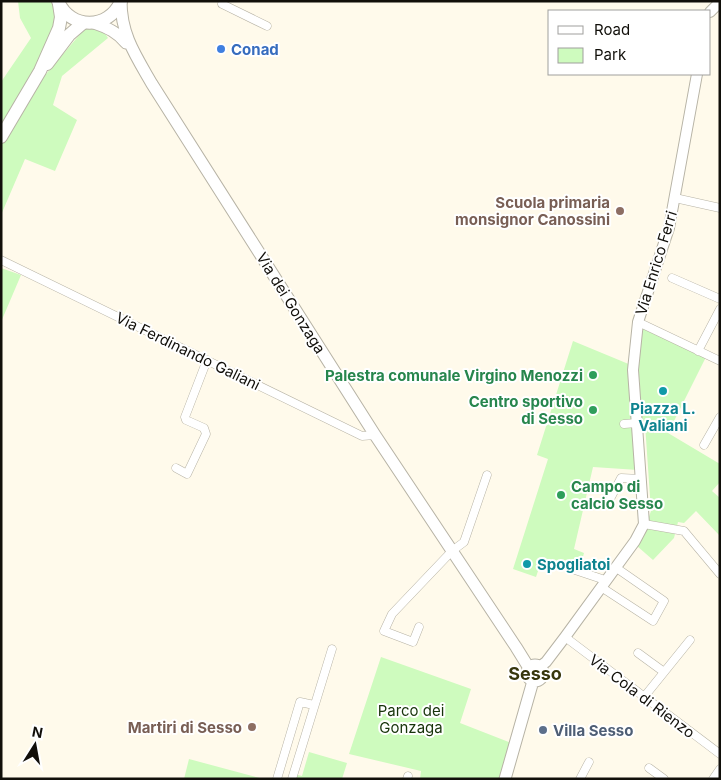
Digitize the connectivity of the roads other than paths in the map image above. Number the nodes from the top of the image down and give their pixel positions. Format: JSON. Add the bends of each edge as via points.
{"nodes":[{"id":1,"x":121,"y":1,"type":"edge"},
{"id":2,"x":223,"y":1,"type":"edge"},
{"id":3,"x":59,"y":3,"type":"edge"},
{"id":4,"x":89,"y":23,"type":"junction"},
{"id":5,"x":268,"y":26,"type":"dead end"},
{"id":6,"x":134,"y":52,"type":"junction"},
{"id":7,"x":40,"y":71,"type":"junction"},
{"id":8,"x":697,"y":75,"type":"edge"},
{"id":9,"x":1,"y":137,"type":"edge"},
{"id":10,"x":675,"y":198,"type":"junction"},
{"id":11,"x":720,"y":208,"type":"edge"},
{"id":12,"x":1,"y":260,"type":"edge"},
{"id":13,"x":672,"y":278,"type":"dead end"},
{"id":14,"x":720,"y":299,"type":"edge"},
{"id":15,"x":720,"y":309,"type":"edge"},
{"id":16,"x":638,"y":322,"type":"junction"},
{"id":17,"x":698,"y":351,"type":"junction"},
{"id":18,"x":206,"y":360,"type":"junction"},
{"id":19,"x":720,"y":361,"type":"edge"},
{"id":20,"x":720,"y":417,"type":"edge"},
{"id":21,"x":637,"y":423,"type":"junction"},
{"id":22,"x":624,"y":424,"type":"dead end"},
{"id":23,"x":375,"y":435,"type":"junction"},
{"id":24,"x":704,"y":445,"type":"dead end"},
{"id":25,"x":176,"y":468,"type":"dead end"},
{"id":26,"x":487,"y":475,"type":"dead end"},
{"id":27,"x":641,"y":479,"type":"junction"},
{"id":28,"x":609,"y":500,"type":"dead end"},
{"id":29,"x":644,"y":524,"type":"junction"},
{"id":30,"x":452,"y":551,"type":"junction"},
{"id":31,"x":615,"y":566,"type":"junction"},
{"id":32,"x":575,"y":570,"type":"dead end"},
{"id":33,"x":720,"y":574,"type":"edge"},
{"id":34,"x":603,"y":584,"type":"junction"},
{"id":35,"x":419,"y":627,"type":"dead end"},
{"id":36,"x":565,"y":637,"type":"junction"},
{"id":37,"x":690,"y":640,"type":"dead end"},
{"id":38,"x":332,"y":648,"type":"dead end"},
{"id":39,"x":638,"y":653,"type":"dead end"},
{"id":40,"x":534,"y":668,"type":"junction"},
{"id":41,"x":664,"y":672,"type":"junction"},
{"id":42,"x":644,"y":697,"type":"junction"},
{"id":43,"x":314,"y":706,"type":"junction"},
{"id":44,"x":720,"y":754,"type":"edge"},
{"id":45,"x":589,"y":762,"type":"dead end"},
{"id":46,"x":649,"y":768,"type":"dead end"},
{"id":47,"x":720,"y":769,"type":"edge"},
{"id":48,"x":277,"y":779,"type":"edge"},
{"id":49,"x":292,"y":779,"type":"edge"},
{"id":50,"x":506,"y":779,"type":"edge"},
{"id":51,"x":580,"y":779,"type":"edge"},
{"id":52,"x":664,"y":779,"type":"edge"},
{"id":53,"x":713,"y":779,"type":"edge"}],
"edges":[{"from":1,"to":4,"type":"main road","via":[[111,16]]},
{"from":1,"to":6,"type":"main road","name":"Via dei Gonzaga","via":[[121,18]]},
{"from":2,"to":5,"type":"street","via":[[222,4]]},
{"from":3,"to":4,"type":"main road","via":[[68,16]]},
{"from":3,"to":7,"type":"main road","via":[[59,28]]},
{"from":4,"to":6,"type":"main road","name":"Via dei Gonzaga","via":[[110,28]]},
{"from":4,"to":7,"type":"main road","via":[[69,35]]},
{"from":6,"to":23,"type":"main road","name":"Via dei Gonzaga"},
{"from":7,"to":9,"type":"main road"},
{"from":8,"to":10,"type":"street","name":"Via Enrico Ferri"},
{"from":10,"to":11,"type":"street"},
{"from":10,"to":16,"type":"street","name":"Via Enrico Ferri","via":[[664,244]]},
{"from":12,"to":18,"type":"street","name":"Via Ferdinando Galiani"},
{"from":13,"to":14,"type":"street"},
{"from":15,"to":17,"type":"street"},
{"from":16,"to":17,"type":"street"},
{"from":16,"to":21,"type":"street","name":"Via Enrico Ferri","via":[[633,370]]},
{"from":17,"to":19,"type":"street"},
{"from":18,"to":23,"type":"street","name":"Via Ferdinando Galiani","via":[[362,436]]},
{"from":18,"to":25,"type":"street","via":[[185,417],[204,428],[206,434],[188,474]]},
{"from":20,"to":24,"type":"street"},
{"from":21,"to":22,"type":"street"},
{"from":21,"to":27,"type":"street","name":"Via Enrico Ferri"},
{"from":23,"to":30,"type":"main road","name":"Via dei Gonzaga"},
{"from":26,"to":30,"type":"street","via":[[464,542]]},
{"from":27,"to":28,"type":"street","via":[[621,478]]},
{"from":27,"to":29,"type":"street","name":"Via Enrico Ferri"},
{"from":29,"to":31,"type":"street"},
{"from":29,"to":33,"type":"street","via":[[684,531]]},
{"from":30,"to":35,"type":"street","via":[[392,614],[384,631],[413,642]]},
{"from":30,"to":40,"type":"main road","name":"Via dei Gonzaga"},
{"from":31,"to":34,"type":"street"},
{"from":31,"to":34,"type":"street","via":[[664,601],[652,621]]},
{"from":32,"to":34,"type":"street"},
{"from":34,"to":36,"type":"street"},
{"from":36,"to":40,"type":"street","via":[[546,662]]},
{"from":36,"to":42,"type":"street","name":"Via Cola di Rienzo"},
{"from":37,"to":41,"type":"street"},
{"from":38,"to":43,"type":"street"},
{"from":39,"to":41,"type":"street"},
{"from":40,"to":50,"type":"main road","via":[[542,672],[541,678],[533,681]]},
{"from":41,"to":42,"type":"street"},
{"from":42,"to":44,"type":"street","name":"Via Cola di Rienzo"},
{"from":43,"to":48,"type":"street","via":[[300,702]]},
{"from":43,"to":49,"type":"street"},
{"from":45,"to":51,"type":"street"},
{"from":46,"to":52,"type":"street"},
{"from":47,"to":53,"type":"street"}]}
